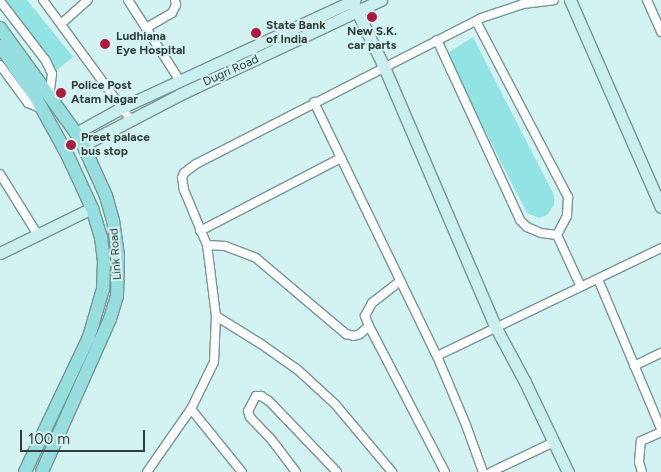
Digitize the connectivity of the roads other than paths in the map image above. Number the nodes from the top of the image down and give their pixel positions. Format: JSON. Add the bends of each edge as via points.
{"nodes":[{"id":1,"x":43,"y":0,"type":"edge"},
{"id":2,"x":88,"y":0,"type":"edge"},
{"id":3,"x":128,"y":0,"type":"edge"},
{"id":4,"x":175,"y":0,"type":"edge"},
{"id":5,"x":381,"y":0,"type":"edge"},
{"id":6,"x":554,"y":0,"type":"edge"},
{"id":7,"x":570,"y":0,"type":"edge"},
{"id":8,"x":647,"y":0,"type":"edge"},
{"id":9,"x":0,"y":1,"type":"edge"},
{"id":10,"x":354,"y":4,"type":"edge"},
{"id":11,"x":476,"y":21,"type":"junction"},
{"id":12,"x":61,"y":24,"type":"junction"},
{"id":13,"x":0,"y":28,"type":"edge"},
{"id":14,"x":146,"y":28,"type":"junction"},
{"id":15,"x":661,"y":32,"type":"edge"},
{"id":16,"x":437,"y":40,"type":"junction"},
{"id":17,"x":0,"y":46,"type":"edge"},
{"id":18,"x":0,"y":65,"type":"edge"},
{"id":19,"x":384,"y":67,"type":"junction"},
{"id":20,"x":180,"y":81,"type":"junction"},
{"id":21,"x":37,"y":90,"type":"junction"},
{"id":22,"x":49,"y":97,"type":"junction"},
{"id":23,"x":314,"y":102,"type":"junction"},
{"id":24,"x":123,"y":107,"type":"junction"},
{"id":25,"x":42,"y":108,"type":"junction"},
{"id":26,"x":130,"y":119,"type":"junction"},
{"id":27,"x":76,"y":132,"type":"junction"},
{"id":28,"x":82,"y":145,"type":"junction"},
{"id":29,"x":341,"y":158,"type":"junction"},
{"id":30,"x":0,"y":174,"type":"edge"},
{"id":31,"x":661,"y":207,"type":"edge"},
{"id":32,"x":92,"y":208,"type":"junction"},
{"id":33,"x":200,"y":231,"type":"junction"},
{"id":34,"x":38,"y":235,"type":"junction"},
{"id":35,"x":556,"y":235,"type":"junction"},
{"id":36,"x":207,"y":245,"type":"junction"},
{"id":37,"x":661,"y":248,"type":"edge"},
{"id":38,"x":0,"y":253,"type":"edge"},
{"id":39,"x":598,"y":279,"type":"junction"},
{"id":40,"x":400,"y":281,"type":"junction"},
{"id":41,"x":581,"y":286,"type":"junction"},
{"id":42,"x":216,"y":316,"type":"junction"},
{"id":43,"x":369,"y":326,"type":"junction"},
{"id":44,"x":496,"y":326,"type":"junction"},
{"id":45,"x":661,"y":353,"type":"edge"},
{"id":46,"x":437,"y":356,"type":"junction"},
{"id":47,"x":634,"y":366,"type":"junction"},
{"id":48,"x":191,"y":409,"type":"junction"},
{"id":49,"x":661,"y":431,"type":"edge"},
{"id":50,"x":554,"y":442,"type":"junction"},
{"id":51,"x":25,"y":472,"type":"edge"},
{"id":52,"x":42,"y":472,"type":"edge"},
{"id":53,"x":148,"y":472,"type":"edge"},
{"id":54,"x":242,"y":472,"type":"edge"},
{"id":55,"x":296,"y":472,"type":"edge"},
{"id":56,"x":337,"y":472,"type":"edge"},
{"id":57,"x":392,"y":472,"type":"edge"},
{"id":58,"x":445,"y":472,"type":"edge"},
{"id":59,"x":483,"y":472,"type":"edge"},
{"id":60,"x":491,"y":472,"type":"edge"},
{"id":61,"x":568,"y":472,"type":"edge"},
{"id":62,"x":642,"y":472,"type":"edge"}],
"edges":[{"from":1,"to":12,"type":"street"},
{"from":2,"to":12,"type":"street"},
{"from":3,"to":14,"type":"street"},
{"from":4,"to":14,"type":"street","via":[[172,13]]},
{"from":5,"to":10,"type":"street","name":"Dugri Road"},
{"from":6,"to":11,"type":"street","via":[[523,4]]},
{"from":7,"to":31,"type":"street"},
{"from":8,"to":15,"type":"street"},
{"from":9,"to":22,"type":"street","via":[[46,61],[52,74]]},
{"from":10,"to":19,"type":"street"},
{"from":10,"to":20,"type":"street","name":"Dugri Road"},
{"from":10,"to":26,"type":"street","name":"Dugri Road"},
{"from":11,"to":16,"type":"street"},
{"from":11,"to":35,"type":"street","via":[[568,197],[566,216]]},
{"from":12,"to":24,"type":"street"},
{"from":13,"to":21,"type":"main road"},
{"from":14,"to":20,"type":"street"},
{"from":16,"to":19,"type":"street"},
{"from":16,"to":35,"type":"street","via":[[520,220],[541,233]]},
{"from":17,"to":21,"type":"main road"},
{"from":18,"to":25,"type":"street","via":[[28,102]]},
{"from":19,"to":23,"type":"street"},
{"from":19,"to":44,"type":"street"},
{"from":20,"to":24,"type":"street","name":"Dugri Road"},
{"from":21,"to":22,"type":"main road","name":"Link Road"},
{"from":21,"to":25,"type":"main road","name":"Link Road"},
{"from":22,"to":27,"type":"main road","name":"Link Road"},
{"from":23,"to":29,"type":"street"},
{"from":23,"to":33,"type":"street","via":[[184,173],[182,183]]},
{"from":24,"to":26,"type":"street"},
{"from":24,"to":27,"type":"street","name":"Dugri Road"},
{"from":25,"to":32,"type":"main road","name":"Link Road"},
{"from":26,"to":28,"type":"street","name":"Dugri Road"},
{"from":27,"to":28,"type":"main road","name":"Link Road"},
{"from":28,"to":52,"type":"main road","name":"Link Road","via":[[114,220],[118,256],[117,296],[97,351]]},
{"from":29,"to":33,"type":"street"},
{"from":29,"to":40,"type":"street"},
{"from":30,"to":34,"type":"street"},
{"from":32,"to":34,"type":"street"},
{"from":32,"to":51,"type":"main road","name":"Link Road","via":[[104,261],[98,312]]},
{"from":33,"to":36,"type":"street"},
{"from":34,"to":38,"type":"street"},
{"from":35,"to":41,"type":"street"},
{"from":36,"to":42,"type":"street"},
{"from":36,"to":43,"type":"street","via":[[225,246],[256,258],[346,334],[360,334]]},
{"from":37,"to":39,"type":"street"},
{"from":39,"to":41,"type":"street"},
{"from":39,"to":47,"type":"street"},
{"from":40,"to":43,"type":"street","via":[[372,304],[365,316]]},
{"from":40,"to":46,"type":"street"},
{"from":41,"to":44,"type":"street"},
{"from":42,"to":48,"type":"street","via":[[214,362]]},
{"from":42,"to":57,"type":"street","via":[[298,370],[335,404]]},
{"from":43,"to":58,"type":"street"},
{"from":44,"to":46,"type":"street"},
{"from":44,"to":50,"type":"street"},
{"from":45,"to":47,"type":"street"},
{"from":46,"to":59,"type":"street"},
{"from":47,"to":49,"type":"street"},
{"from":48,"to":53,"type":"street"},
{"from":48,"to":54,"type":"street"},
{"from":49,"to":62,"type":"street","via":[[641,441],[639,462]]},
{"from":50,"to":60,"type":"street"},
{"from":50,"to":61,"type":"street"},
{"from":55,"to":56,"type":"street","via":[[250,417],[248,411],[256,396],[269,401]]}]}
